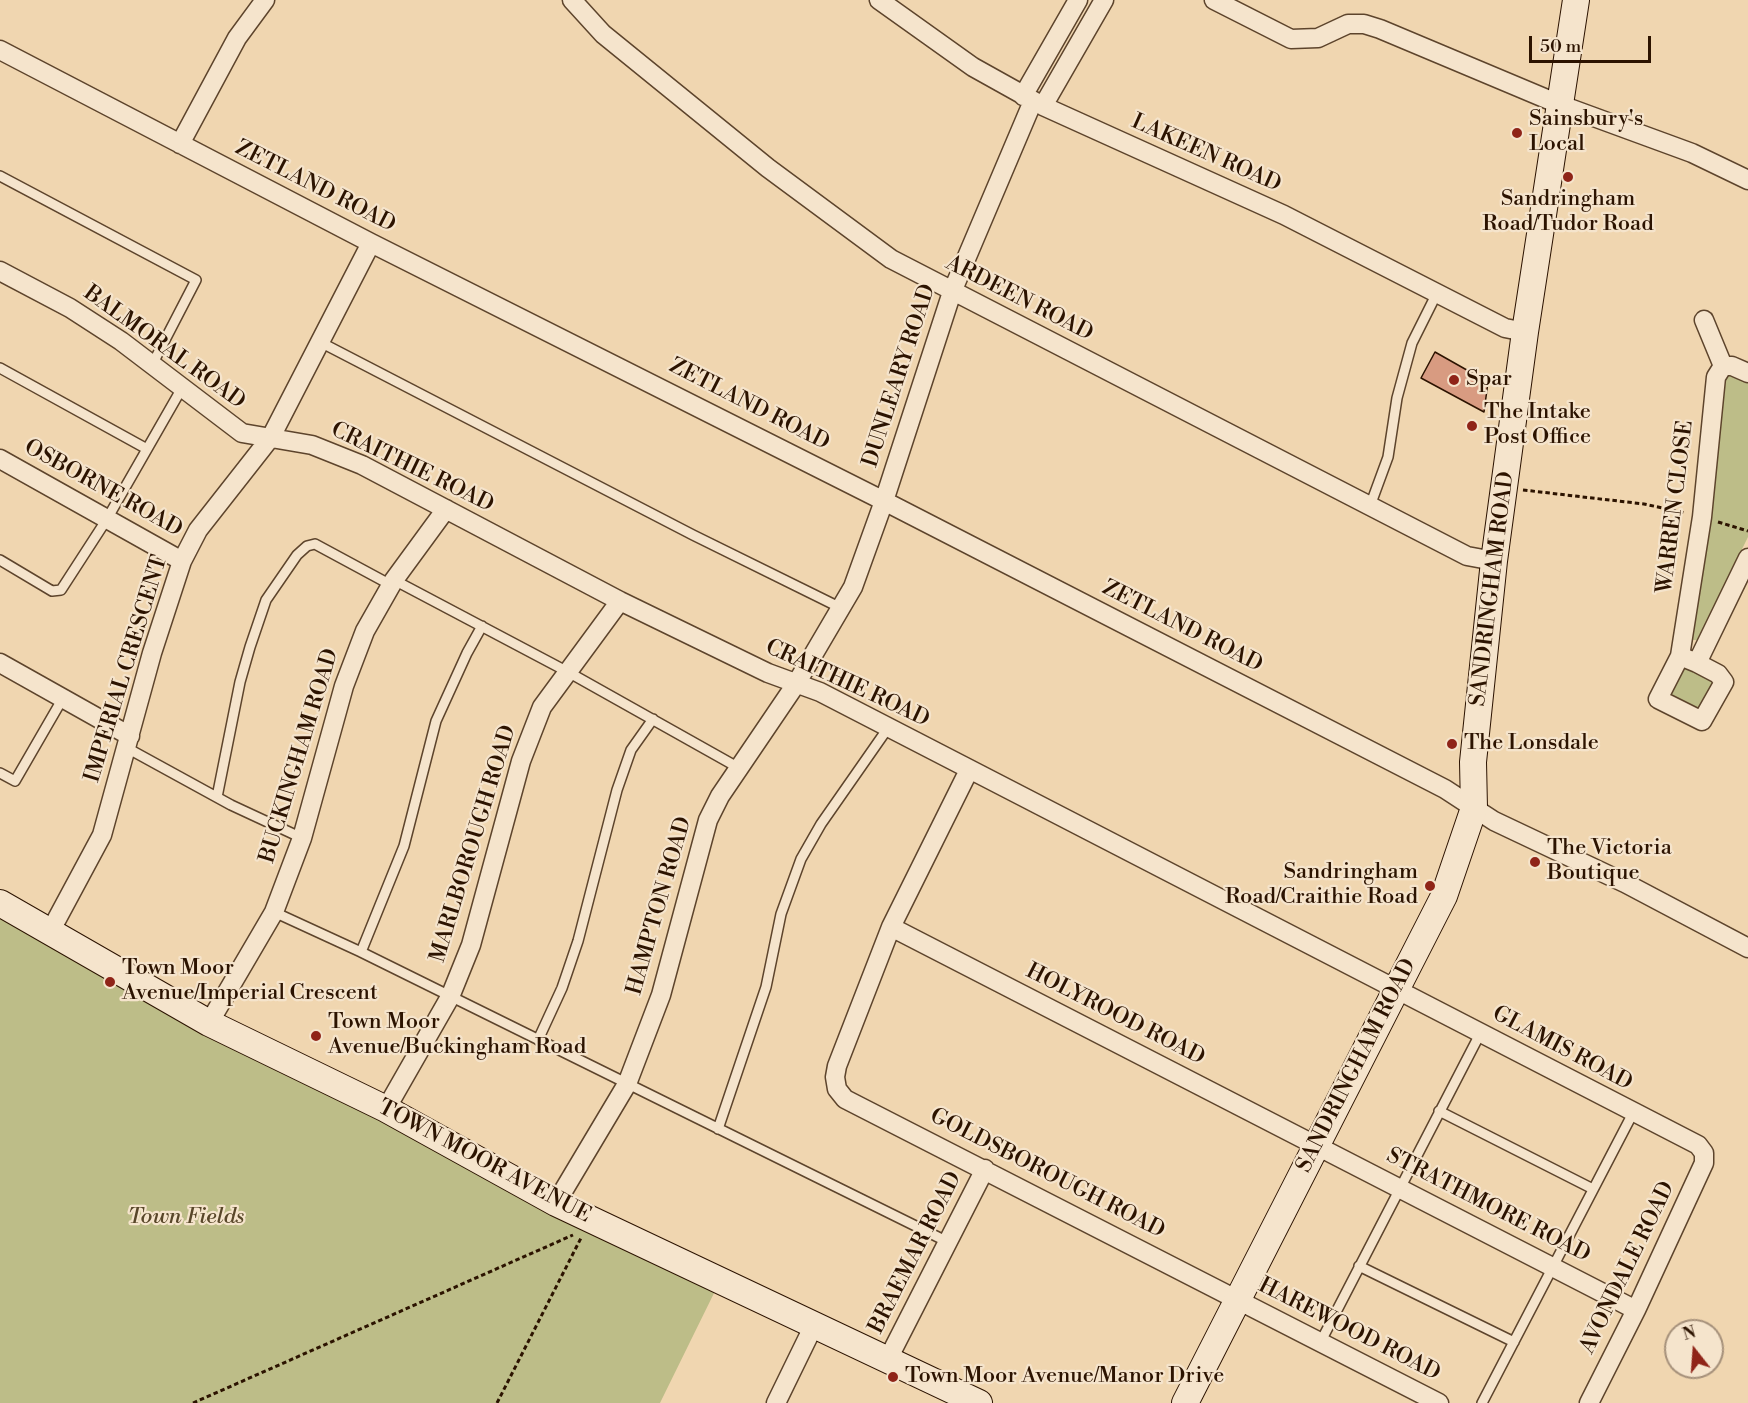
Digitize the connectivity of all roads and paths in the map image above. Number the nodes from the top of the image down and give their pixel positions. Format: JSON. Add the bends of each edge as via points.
{"nodes":[{"id":1,"x":265,"y":0,"type":"edge"},
{"id":2,"x":572,"y":0,"type":"edge"},
{"id":3,"x":879,"y":0,"type":"edge"},
{"id":4,"x":1078,"y":0,"type":"edge"},
{"id":5,"x":1104,"y":0,"type":"edge"},
{"id":6,"x":1214,"y":0,"type":"edge"},
{"id":7,"x":1576,"y":0,"type":"edge"},
{"id":8,"x":0,"y":50,"type":"edge"},
{"id":9,"x":1033,"y":101,"type":"junction"},
{"id":10,"x":1561,"y":105,"type":"junction"},
{"id":11,"x":180,"y":144,"type":"junction"},
{"id":12,"x":0,"y":176,"type":"edge"},
{"id":13,"x":1748,"y":180,"type":"edge"},
{"id":14,"x":371,"y":243,"type":"junction"},
{"id":15,"x":0,"y":271,"type":"edge"},
{"id":16,"x":952,"y":292,"type":"junction"},
{"id":17,"x":1437,"y":293,"type":"junction"},
{"id":18,"x":1704,"y":320,"type":"dead end"},
{"id":19,"x":1525,"y":332,"type":"junction"},
{"id":20,"x":320,"y":342,"type":"junction"},
{"id":21,"x":152,"y":365,"type":"junction"},
{"id":22,"x":1723,"y":366,"type":"junction"},
{"id":23,"x":0,"y":368,"type":"edge"},
{"id":24,"x":1748,"y":373,"type":"edge"},
{"id":25,"x":182,"y":388,"type":"junction"},
{"id":26,"x":271,"y":437,"type":"junction"},
{"id":27,"x":147,"y":449,"type":"junction"},
{"id":28,"x":0,"y":459,"type":"edge"},
{"id":29,"x":1504,"y":488,"type":"junction"},
{"id":30,"x":884,"y":501,"type":"junction"},
{"id":31,"x":1370,"y":506,"type":"junction"},
{"id":32,"x":446,"y":509,"type":"junction"},
{"id":33,"x":1702,"y":517,"type":"junction"},
{"id":34,"x":107,"y":519,"type":"junction"},
{"id":35,"x":1748,"y":531,"type":"edge"},
{"id":36,"x":1748,"y":558,"type":"edge"},
{"id":37,"x":0,"y":560,"type":"edge"},
{"id":38,"x":182,"y":561,"type":"junction"},
{"id":39,"x":1494,"y":561,"type":"junction"},
{"id":40,"x":393,"y":583,"type":"junction"},
{"id":41,"x":620,"y":601,"type":"junction"},
{"id":42,"x":841,"y":608,"type":"junction"},
{"id":43,"x":482,"y":627,"type":"junction"},
{"id":44,"x":0,"y":663,"type":"edge"},
{"id":45,"x":568,"y":672,"type":"junction"},
{"id":46,"x":796,"y":684,"type":"junction"},
{"id":47,"x":63,"y":699,"type":"junction"},
{"id":48,"x":653,"y":719,"type":"junction"},
{"id":49,"x":888,"y":728,"type":"junction"},
{"id":50,"x":129,"y":742,"type":"junction"},
{"id":51,"x":739,"y":768,"type":"junction"},
{"id":52,"x":969,"y":770,"type":"junction"},
{"id":53,"x":0,"y":773,"type":"edge"},
{"id":54,"x":217,"y":797,"type":"junction"},
{"id":55,"x":1474,"y":808,"type":"junction"},
{"id":56,"x":302,"y":838,"type":"junction"},
{"id":57,"x":0,"y":903,"type":"edge"},
{"id":58,"x":274,"y":912,"type":"junction"},
{"id":59,"x":891,"y":927,"type":"junction"},
{"id":60,"x":51,"y":930,"type":"junction"},
{"id":61,"x":1748,"y":948,"type":"edge"},
{"id":62,"x":361,"y":952,"type":"junction"},
{"id":63,"x":1396,"y":990,"type":"junction"},
{"id":64,"x":450,"y":997,"type":"junction"},
{"id":65,"x":209,"y":1023,"type":"junction"},
{"id":66,"x":1480,"y":1032,"type":"junction"},
{"id":67,"x":538,"y":1040,"type":"junction"},
{"id":68,"x":627,"y":1083,"type":"junction"},
{"id":69,"x":386,"y":1109,"type":"junction"},
{"id":70,"x":1439,"y":1111,"type":"junction"},
{"id":71,"x":1633,"y":1113,"type":"junction"},
{"id":72,"x":718,"y":1129,"type":"junction"},
{"id":73,"x":1317,"y":1146,"type":"junction"},
{"id":74,"x":1704,"y":1153,"type":"joint"},
{"id":75,"x":985,"y":1169,"type":"junction"},
{"id":76,"x":1398,"y":1187,"type":"junction"},
{"id":77,"x":1593,"y":1189,"type":"junction"},
{"id":78,"x":556,"y":1203,"type":"junction"},
{"id":79,"x":948,"y":1242,"type":"junction"},
{"id":80,"x":1359,"y":1266,"type":"junction"},
{"id":81,"x":1553,"y":1268,"type":"junction"},
{"id":82,"x":1237,"y":1300,"type":"junction"},
{"id":83,"x":1636,"y":1310,"type":"junction"},
{"id":84,"x":815,"y":1323,"type":"junction"},
{"id":85,"x":1514,"y":1342,"type":"junction"},
{"id":86,"x":1320,"y":1343,"type":"junction"},
{"id":87,"x":888,"y":1359,"type":"junction"},
{"id":88,"x":193,"y":1403,"type":"edge"},
{"id":89,"x":497,"y":1403,"type":"edge"},
{"id":90,"x":776,"y":1403,"type":"edge"},
{"id":91,"x":979,"y":1403,"type":"edge"},
{"id":92,"x":1185,"y":1403,"type":"edge"},
{"id":93,"x":1439,"y":1403,"type":"edge"},
{"id":94,"x":1482,"y":1403,"type":"edge"},
{"id":95,"x":1589,"y":1403,"type":"edge"}],
"edges":[{"from":1,"to":11,"type":"street","via":[[237,38]]},
{"from":2,"to":16,"type":"street","name":"ARDEEN ROAD","via":[[603,34],[795,189],[891,259]]},
{"from":3,"to":9,"type":"street","name":"LAKEEN ROAD","via":[[941,46]]},
{"from":4,"to":9,"type":"street","name":"DUNLEARY ROAD"},
{"from":5,"to":9,"type":"street","name":"DUNLEARY ROAD"},
{"from":6,"to":10,"type":"street","via":[[1291,39],[1318,38],[1348,24],[1372,26]]},
{"from":7,"to":10,"type":"street","name":"SANDRINGHAM ROAD"},
{"from":8,"to":11,"type":"street","name":"ZETLAND ROAD"},
{"from":9,"to":16,"type":"street","name":"DUNLEARY ROAD"},
{"from":9,"to":17,"type":"street","name":"LAKEEN ROAD","via":[[1284,215]]},
{"from":10,"to":13,"type":"street","via":[[1692,153]]},
{"from":10,"to":19,"type":"street","name":"SANDRINGHAM ROAD"},
{"from":11,"to":14,"type":"street","name":"ZETLAND ROAD"},
{"from":12,"to":21,"type":"lane","via":[[196,280]]},
{"from":14,"to":20,"type":"street","name":"IMPERIAL CRESCENT"},
{"from":14,"to":30,"type":"street","name":"ZETLAND ROAD"},
{"from":15,"to":21,"type":"street","name":"BALMORAL ROAD","via":[[69,308]]},
{"from":16,"to":30,"type":"street","name":"DUNLEARY ROAD"},
{"from":16,"to":31,"type":"street","name":"ARDEEN ROAD"},
{"from":17,"to":19,"type":"street","name":"LAKEEN ROAD","via":[[1505,328]]},
{"from":17,"to":31,"type":"lane","via":[[1408,354],[1387,463]]},
{"from":18,"to":22,"type":"street"},
{"from":19,"to":29,"type":"street","name":"SANDRINGHAM ROAD"},
{"from":20,"to":26,"type":"street","name":"IMPERIAL CRESCENT"},
{"from":20,"to":42,"type":"lane"},
{"from":21,"to":25,"type":"street","name":"BALMORAL ROAD"},
{"from":22,"to":24,"type":"street"},
{"from":22,"to":33,"type":"street","name":"WARREN CLOSE","via":[[1716,377]]},
{"from":23,"to":27,"type":"lane"},
{"from":25,"to":26,"type":"street","name":"BALMORAL ROAD","via":[[242,433]]},
{"from":25,"to":27,"type":"lane"},
{"from":26,"to":32,"type":"street","name":"CRAITHIE ROAD","via":[[312,445],[362,465]]},
{"from":26,"to":38,"type":"street","name":"IMPERIAL CRESCENT","via":[[198,530]]},
{"from":27,"to":34,"type":"lane"},
{"from":28,"to":34,"type":"street","name":"OSBORNE ROAD"},
{"from":29,"to":33,"type":"path","via":[[1644,504]]},
{"from":29,"to":39,"type":"street","name":"SANDRINGHAM ROAD"},
{"from":30,"to":42,"type":"street","name":"HAMPTON ROAD","via":[[853,587]]},
{"from":30,"to":55,"type":"street","name":"ZETLAND ROAD","via":[[1445,789]]},
{"from":31,"to":39,"type":"street","name":"ARDEEN ROAD","via":[[1467,556]]},
{"from":32,"to":40,"type":"street","name":"BUCKINGHAM ROAD"},
{"from":32,"to":41,"type":"street","name":"CRAITHIE ROAD"},
{"from":33,"to":35,"type":"path"},
{"from":33,"to":36,"type":"street","name":"WARREN CLOSE","via":[[1688,659]]},
{"from":34,"to":37,"type":"lane","via":[[57,592]]},
{"from":34,"to":38,"type":"street","name":"OSBORNE ROAD"},
{"from":38,"to":50,"type":"street","name":"IMPERIAL CRESCENT"},
{"from":39,"to":55,"type":"street","name":"SANDRINGHAM ROAD","via":[[1473,762]]},
{"from":40,"to":43,"type":"lane"},
{"from":40,"to":54,"type":"lane","via":[[315,544],[297,555],[266,600],[250,647]]},
{"from":40,"to":56,"type":"street","name":"BUCKINGHAM ROAD","via":[[365,631],[344,686]]},
{"from":41,"to":45,"type":"street","name":"MARLBOROUGH ROAD"},
{"from":41,"to":46,"type":"street","name":"CRAITHIE ROAD"},
{"from":42,"to":46,"type":"street","name":"HAMPTON ROAD"},
{"from":43,"to":45,"type":"lane"},
{"from":43,"to":62,"type":"lane","via":[[436,721],[404,846]]},
{"from":44,"to":47,"type":"street"},
{"from":45,"to":48,"type":"lane"},
{"from":45,"to":64,"type":"street","name":"MARLBOROUGH ROAD","via":[[543,707],[521,761],[471,945]]},
{"from":46,"to":49,"type":"street","name":"CRAITHIE ROAD","via":[[820,692]]},
{"from":46,"to":51,"type":"street","name":"HAMPTON ROAD"},
{"from":47,"to":50,"type":"street"},
{"from":47,"to":53,"type":"lane","via":[[15,781]]},
{"from":48,"to":51,"type":"lane"},
{"from":48,"to":67,"type":"lane","via":[[631,750],[620,780],[578,941]]},
{"from":49,"to":52,"type":"street","name":"CRAITHIE ROAD"},
{"from":49,"to":72,"type":"lane","via":[[801,859],[781,914],[766,987]]},
{"from":50,"to":54,"type":"lane"},
{"from":50,"to":60,"type":"street","name":"IMPERIAL CRESCENT","via":[[102,835]]},
{"from":51,"to":68,"type":"street","name":"HAMPTON ROAD","via":[[708,820],[661,995]]},
{"from":52,"to":59,"type":"street"},
{"from":52,"to":63,"type":"street","name":"CRAITHIE ROAD"},
{"from":54,"to":56,"type":"lane"},
{"from":55,"to":61,"type":"street","name":"ZETLAND ROAD"},
{"from":55,"to":63,"type":"street","name":"SANDRINGHAM ROAD","via":[[1444,896]]},
{"from":56,"to":58,"type":"street","name":"BUCKINGHAM ROAD"},
{"from":57,"to":60,"type":"street","name":"TOWN MOOR AVENUE"},
{"from":58,"to":62,"type":"lane"},
{"from":58,"to":65,"type":"street","name":"BUCKINGHAM ROAD"},
{"from":59,"to":73,"type":"street","name":"HOLYROOD ROAD"},
{"from":59,"to":75,"type":"street","name":"GOLDSBOROUGH ROAD","via":[[837,1066],[837,1089],[845,1099]]},
{"from":60,"to":65,"type":"street","name":"TOWN MOOR AVENUE"},
{"from":62,"to":64,"type":"lane"},
{"from":63,"to":66,"type":"street","name":"GLAMIS ROAD"},
{"from":63,"to":73,"type":"street","name":"SANDRINGHAM ROAD"},
{"from":64,"to":67,"type":"lane"},
{"from":64,"to":69,"type":"street","name":"MARLBOROUGH ROAD"},
{"from":65,"to":69,"type":"street","name":"TOWN MOOR AVENUE"},
{"from":66,"to":70,"type":"lane"},
{"from":66,"to":71,"type":"street","name":"GLAMIS ROAD"},
{"from":67,"to":68,"type":"lane"},
{"from":68,"to":72,"type":"lane"},
{"from":68,"to":78,"type":"street","name":"HAMPTON ROAD"},
{"from":69,"to":78,"type":"street","name":"TOWN MOOR AVENUE"},
{"from":70,"to":76,"type":"lane"},
{"from":70,"to":77,"type":"lane"},
{"from":71,"to":74,"type":"street","name":"GLAMIS ROAD","via":[[1698,1145]]},
{"from":71,"to":77,"type":"lane"},
{"from":72,"to":79,"type":"lane"},
{"from":73,"to":76,"type":"street","name":"STRATHMORE ROAD"},
{"from":73,"to":82,"type":"street","name":"SANDRINGHAM ROAD"},
{"from":74,"to":83,"type":"street","name":"AVONDALE ROAD","via":[[1704,1163]]},
{"from":75,"to":79,"type":"street","name":"BRAEMAR ROAD"},
{"from":75,"to":82,"type":"street","name":"GOLDSBOROUGH ROAD"},
{"from":76,"to":80,"type":"lane"},
{"from":76,"to":81,"type":"street","name":"STRATHMORE ROAD"},
{"from":77,"to":81,"type":"lane"},
{"from":78,"to":84,"type":"street","name":"TOWN MOOR AVENUE"},
{"from":79,"to":87,"type":"street","name":"BRAEMAR ROAD"},
{"from":80,"to":85,"type":"lane"},
{"from":80,"to":86,"type":"lane"},
{"from":81,"to":83,"type":"street","name":"STRATHMORE ROAD"},
{"from":81,"to":85,"type":"lane"},
{"from":82,"to":86,"type":"street","name":"HAREWOOD ROAD"},
{"from":82,"to":92,"type":"street","name":"SANDRINGHAM ROAD"},
{"from":83,"to":95,"type":"street","name":"AVONDALE ROAD"},
{"from":84,"to":87,"type":"street","name":"TOWN MOOR AVENUE"},
{"from":84,"to":90,"type":"street"},
{"from":85,"to":94,"type":"lane"},
{"from":86,"to":93,"type":"street","name":"HAREWOOD ROAD"},
{"from":87,"to":91,"type":"street","name":"TOWN MOOR AVENUE"},
{"from":88,"to":89,"type":"path","via":[[585,1229]]}]}
